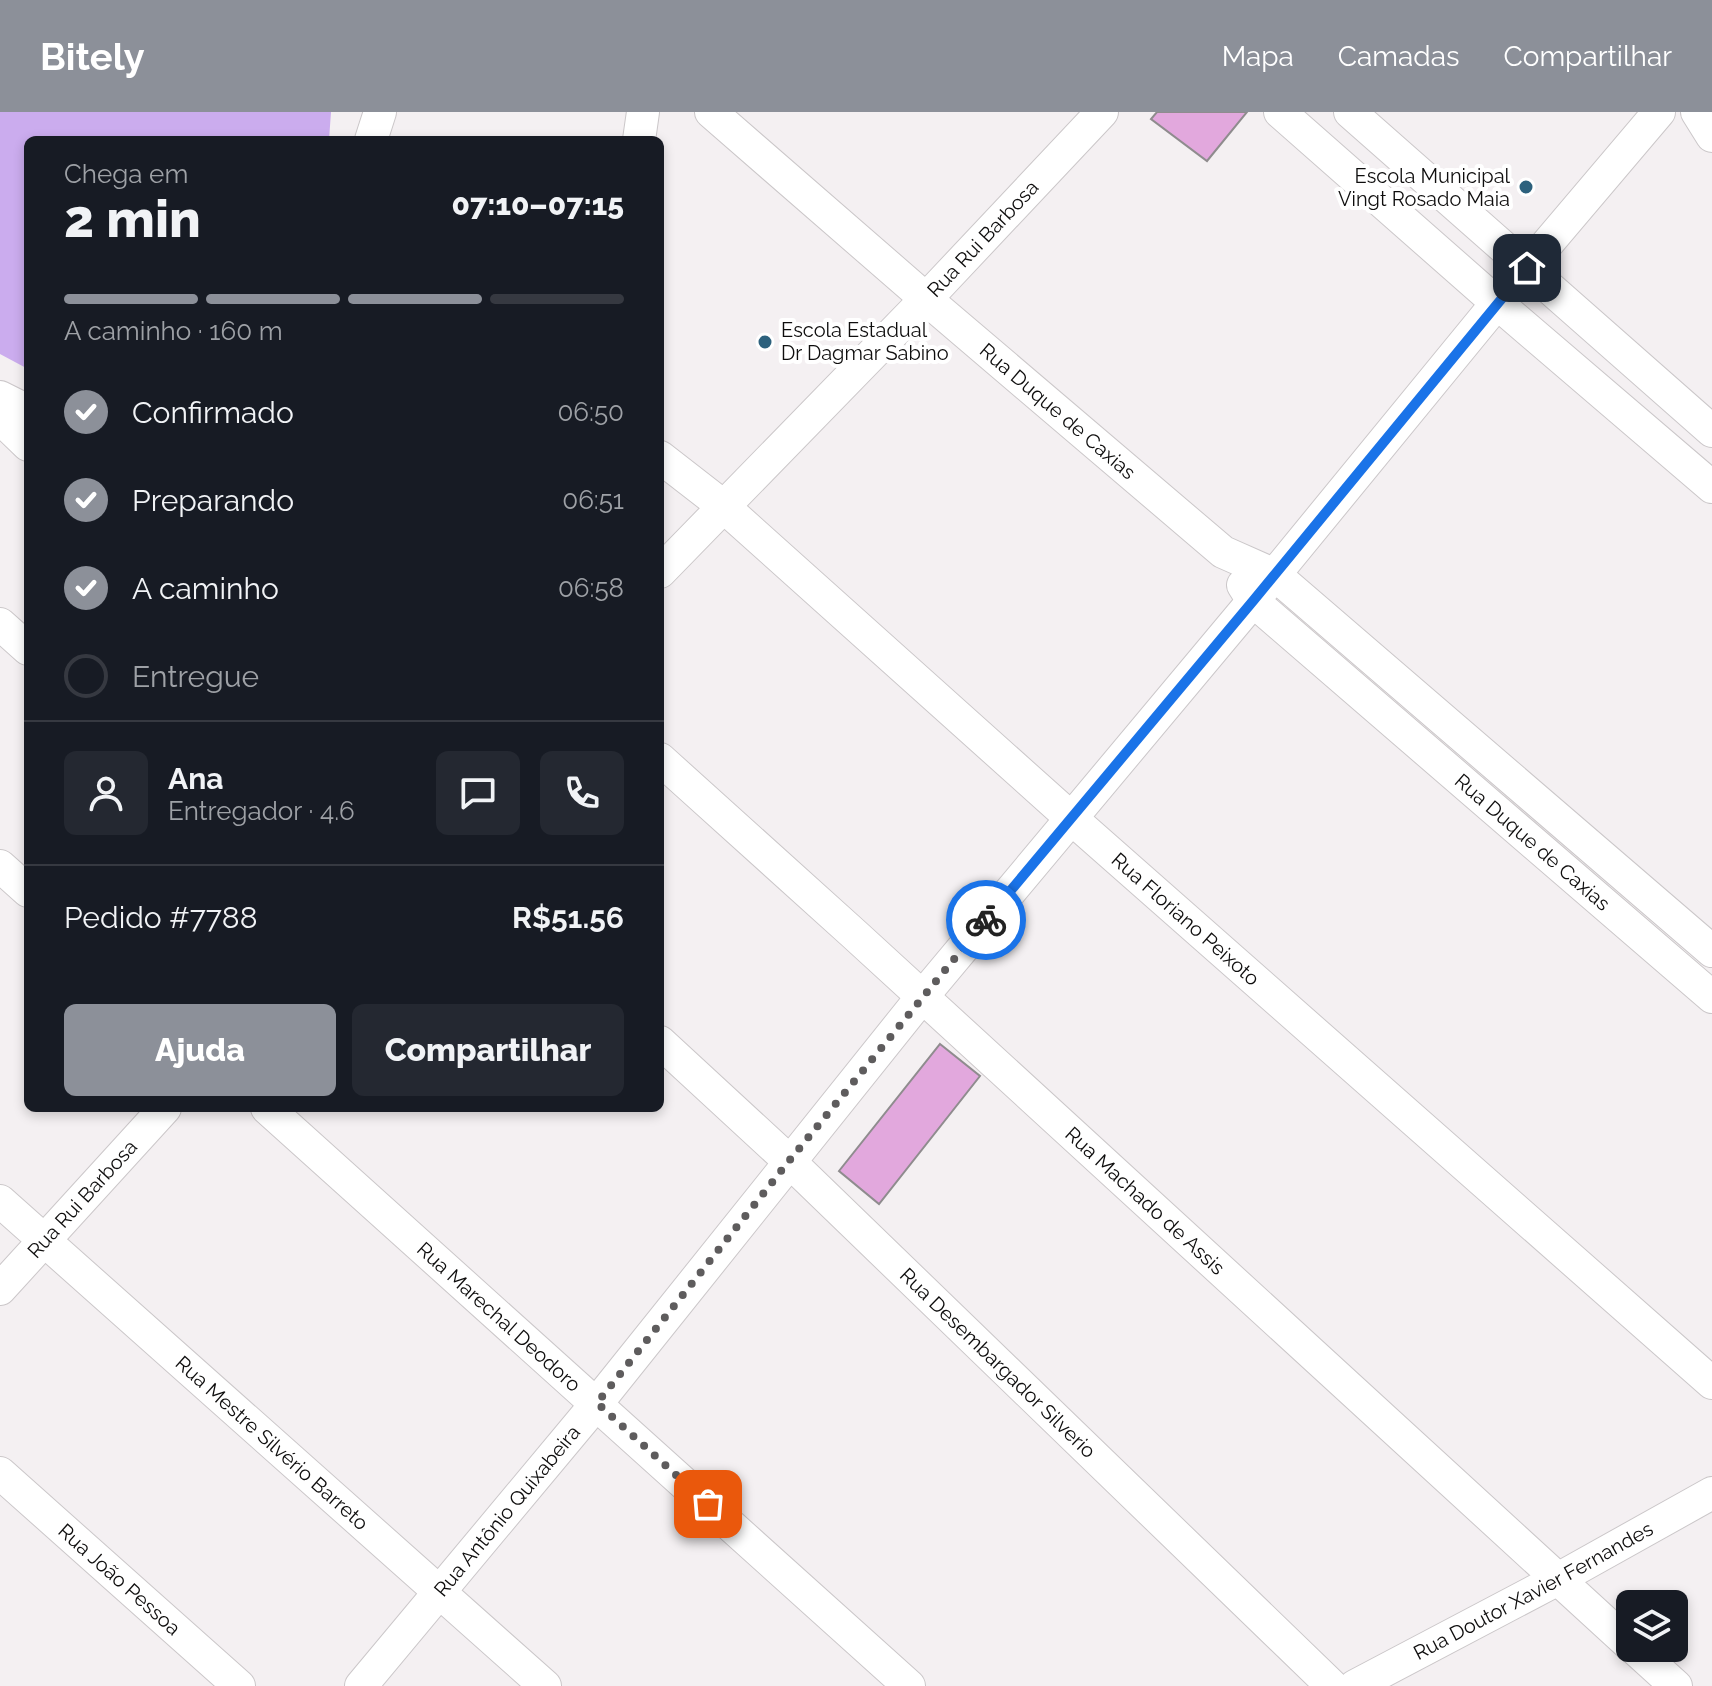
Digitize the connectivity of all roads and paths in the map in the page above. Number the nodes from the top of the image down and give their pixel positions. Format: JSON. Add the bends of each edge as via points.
{"nodes":[{"id":1,"x":380,"y":112,"type":"edge"},
{"id":2,"x":643,"y":112,"type":"edge"},
{"id":3,"x":711,"y":112,"type":"edge"},
{"id":4,"x":1102,"y":112,"type":"edge"},
{"id":5,"x":1280,"y":112,"type":"edge"},
{"id":6,"x":1350,"y":112,"type":"edge"},
{"id":7,"x":1659,"y":112,"type":"edge"},
{"id":8,"x":1697,"y":112,"type":"edge"},
{"id":9,"x":372,"y":136,"type":"edge"},
{"id":10,"x":640,"y":136,"type":"edge"},
{"id":11,"x":1712,"y":136,"type":"edge"},
{"id":12,"x":1527,"y":268,"type":"junction"},
{"id":13,"x":926,"y":299,"type":"junction"},
{"id":14,"x":1497,"y":303,"type":"junction"},
{"id":15,"x":0,"y":397,"type":"edge"},
{"id":16,"x":24,"y":409,"type":"edge"},
{"id":17,"x":0,"y":418,"type":"edge"},
{"id":18,"x":1712,"y":431,"type":"edge"},
{"id":19,"x":24,"y":441,"type":"edge"},
{"id":20,"x":664,"y":460,"type":"edge"},
{"id":21,"x":1709,"y":480,"type":"edge"},
{"id":22,"x":723,"y":506,"type":"junction"},
{"id":23,"x":1223,"y":552,"type":"junction"},
{"id":24,"x":664,"y":568,"type":"edge"},
{"id":25,"x":1275,"y":575,"type":"junction"},
{"id":26,"x":1253,"y":601,"type":"junction"},
{"id":27,"x":0,"y":624,"type":"edge"},
{"id":28,"x":24,"y":645,"type":"edge"},
{"id":29,"x":664,"y":763,"type":"edge"},
{"id":30,"x":1071,"y":818,"type":"junction"},
{"id":31,"x":0,"y":866,"type":"edge"},
{"id":32,"x":24,"y":887,"type":"edge"},
{"id":33,"x":1712,"y":951,"type":"edge"},
{"id":34,"x":922,"y":997,"type":"junction"},
{"id":35,"x":1712,"y":997,"type":"edge"},
{"id":36,"x":664,"y":1046,"type":"edge"},
{"id":37,"x":161,"y":1112,"type":"edge"},
{"id":38,"x":271,"y":1112,"type":"edge"},
{"id":39,"x":789,"y":1161,"type":"junction"},
{"id":40,"x":0,"y":1201,"type":"edge"},
{"id":41,"x":44,"y":1241,"type":"junction"},
{"id":42,"x":0,"y":1289,"type":"edge"},
{"id":43,"x":1712,"y":1383,"type":"edge"},
{"id":44,"x":597,"y":1403,"type":"junction"},
{"id":45,"x":0,"y":1473,"type":"edge"},
{"id":46,"x":1712,"y":1493,"type":"edge"},
{"id":47,"x":1558,"y":1579,"type":"junction"},
{"id":48,"x":440,"y":1593,"type":"junction"},
{"id":49,"x":1616,"y":1632,"type":"edge"},
{"id":50,"x":1650,"y":1662,"type":"edge"},
{"id":51,"x":239,"y":1686,"type":"edge"},
{"id":52,"x":361,"y":1686,"type":"edge"},
{"id":53,"x":545,"y":1686,"type":"edge"},
{"id":54,"x":909,"y":1686,"type":"edge"},
{"id":55,"x":1332,"y":1686,"type":"edge"},
{"id":56,"x":1355,"y":1686,"type":"edge"},
{"id":57,"x":1676,"y":1686,"type":"edge"}],
"edges":[{"from":1,"to":9,"type":"street"},
{"from":2,"to":10,"type":"street"},
{"from":3,"to":13,"type":"street","name":"Rua Duque de Caxias"},
{"from":4,"to":13,"type":"street","name":"Rua Rui Barbosa"},
{"from":5,"to":14,"type":"street"},
{"from":6,"to":12,"type":"street"},
{"from":7,"to":12,"type":"street","name":"Rua Antônio Quixabeira"},
{"from":8,"to":11,"type":"street"},
{"from":12,"to":14,"type":"street","name":"Rua Antônio Quixabeira"},
{"from":12,"to":18,"type":"street"},
{"from":13,"to":22,"type":"street","name":"Rua Rui Barbosa"},
{"from":13,"to":23,"type":"street","name":"Rua Duque de Caxias"},
{"from":14,"to":21,"type":"street"},
{"from":14,"to":25,"type":"street","name":"Rua Antônio Quixabeira"},
{"from":15,"to":16,"type":"street"},
{"from":17,"to":19,"type":"street"},
{"from":20,"to":22,"type":"street","name":"Rua Floriano Peixoto"},
{"from":22,"to":24,"type":"street","name":"Rua Rui Barbosa"},
{"from":22,"to":30,"type":"street","name":"Rua Floriano Peixoto"},
{"from":23,"to":25,"type":"street","name":"Rua Duque de Caxias"},
{"from":23,"to":26,"type":"street","name":"Rua Duque de Caxias"},
{"from":25,"to":26,"type":"street","name":"Rua Antônio Quixabeira"},
{"from":25,"to":33,"type":"street","name":"Rua Duque de Caxias"},
{"from":26,"to":30,"type":"street","name":"Rua Antônio Quixabeira"},
{"from":26,"to":35,"type":"street","name":"Rua Duque de Caxias"},
{"from":27,"to":28,"type":"street"},
{"from":29,"to":34,"type":"street","name":"Rua Machado de Assis"},
{"from":30,"to":34,"type":"street","name":"Rua Antônio Quixabeira"},
{"from":30,"to":43,"type":"street","name":"Rua Floriano Peixoto"},
{"from":31,"to":32,"type":"street"},
{"from":34,"to":39,"type":"street","name":"Rua Antônio Quixabeira"},
{"from":34,"to":47,"type":"street","name":"Rua Machado de Assis"},
{"from":36,"to":39,"type":"street","name":"Rua Desembargador Silverio"},
{"from":37,"to":41,"type":"street","name":"Rua Rui Barbosa"},
{"from":38,"to":44,"type":"street","name":"Rua Marechal Deodoro"},
{"from":39,"to":44,"type":"street","name":"Rua Antônio Quixabeira"},
{"from":39,"to":55,"type":"street","name":"Rua Desembargador Silverio"},
{"from":40,"to":41,"type":"street","name":"Rua Mestre Silvério Barreto"},
{"from":41,"to":42,"type":"street","name":"Rua Rui Barbosa"},
{"from":41,"to":48,"type":"street","name":"Rua Mestre Silvério Barreto"},
{"from":44,"to":48,"type":"street","name":"Rua Antônio Quixabeira"},
{"from":44,"to":54,"type":"street","name":"Rua Marechal Deodoro"},
{"from":45,"to":51,"type":"street","name":"Rua João Pessoa"},
{"from":46,"to":47,"type":"street","name":"Rua Doutor Xavier Fernandes"},
{"from":47,"to":49,"type":"street","name":"Rua Machado de Assis"},
{"from":47,"to":56,"type":"street","name":"Rua Doutor Xavier Fernandes"},
{"from":48,"to":52,"type":"street","name":"Rua Antônio Quixabeira"},
{"from":48,"to":53,"type":"street","name":"Rua Mestre Silvério Barreto"},
{"from":50,"to":57,"type":"street","name":"Rua Machado de Assis"}]}
